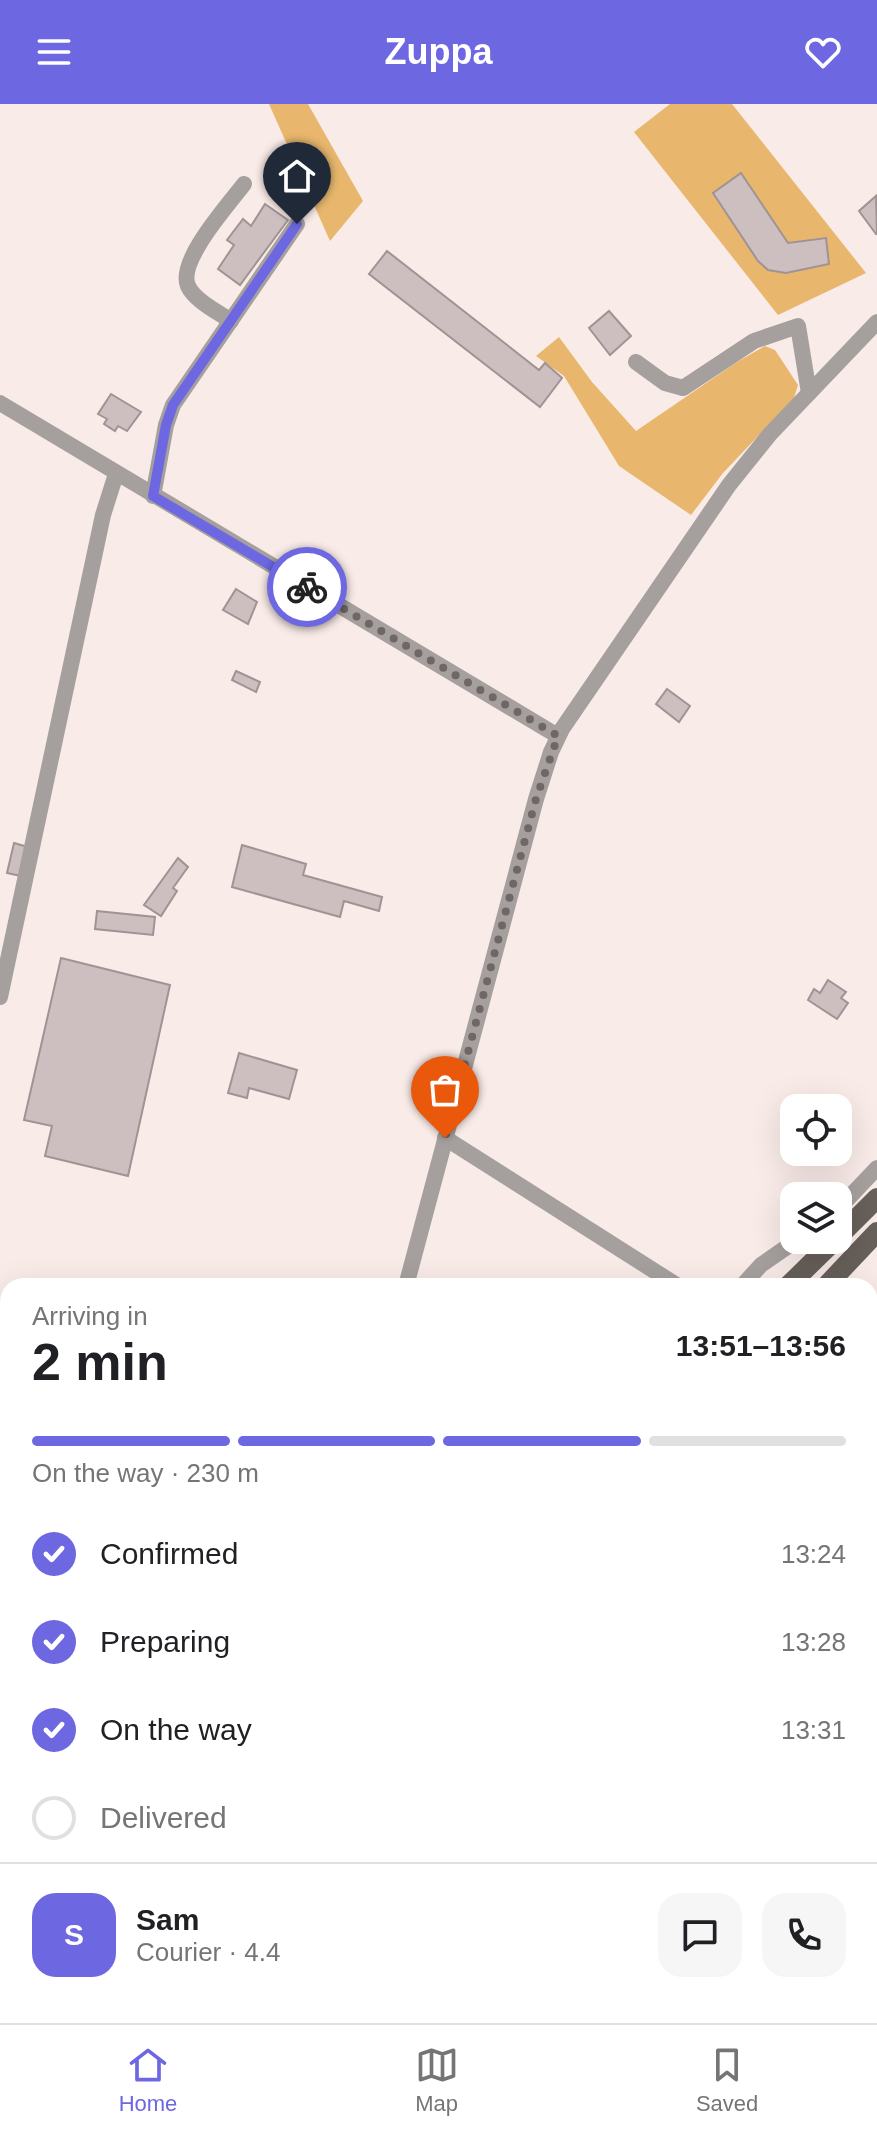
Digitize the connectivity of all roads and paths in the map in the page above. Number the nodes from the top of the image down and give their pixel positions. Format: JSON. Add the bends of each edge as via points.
{"nodes":[{"id":1,"x":244,"y":184,"type":"dead end"},
{"id":2,"x":297,"y":224,"type":"dead end"},
{"id":3,"x":231,"y":321,"type":"junction"},
{"id":4,"x":877,"y":322,"type":"edge"},
{"id":5,"x":636,"y":362,"type":"dead end"},
{"id":6,"x":809,"y":393,"type":"junction"},
{"id":7,"x":0,"y":403,"type":"edge"},
{"id":8,"x":116,"y":474,"type":"junction"},
{"id":9,"x":153,"y":496,"type":"junction"},
{"id":10,"x":558,"y":736,"type":"junction"},
{"id":11,"x":0,"y":997,"type":"edge"},
{"id":12,"x":445,"y":1138,"type":"junction"},
{"id":13,"x":877,"y":1168,"type":"edge"},
{"id":14,"x":852,"y":1194,"type":"edge"},
{"id":15,"x":877,"y":1198,"type":"edge"},
{"id":16,"x":852,"y":1224,"type":"edge"},
{"id":17,"x":877,"y":1232,"type":"edge"},
{"id":18,"x":780,"y":1252,"type":"edge"},
{"id":19,"x":821,"y":1254,"type":"edge"},
{"id":20,"x":408,"y":1278,"type":"edge"},
{"id":21,"x":665,"y":1278,"type":"edge"},
{"id":22,"x":749,"y":1278,"type":"edge"},
{"id":23,"x":796,"y":1278,"type":"edge"},
{"id":24,"x":834,"y":1278,"type":"edge"}],
"edges":[{"from":1,"to":3,"type":"street","via":[[190,260],[186,279],[189,289]]},
{"from":2,"to":3,"type":"street"},
{"from":3,"to":9,"type":"street","via":[[168,416]]},
{"from":4,"to":6,"type":"street"},
{"from":5,"to":6,"type":"street","via":[[665,383],[683,388],[754,341],[798,326]]},
{"from":6,"to":10,"type":"street","via":[[729,485]]},
{"from":7,"to":8,"type":"street"},
{"from":8,"to":9,"type":"street"},
{"from":8,"to":11,"type":"street"},
{"from":9,"to":10,"type":"street"},
{"from":10,"to":12,"type":"street","via":[[536,799]]},
{"from":12,"to":20,"type":"street"},
{"from":12,"to":21,"type":"street"},
{"from":13,"to":14,"type":"street"},
{"from":15,"to":16,"type":"main road"},
{"from":17,"to":24,"type":"main road"},
{"from":18,"to":22,"type":"street"},
{"from":19,"to":23,"type":"main road"}]}
